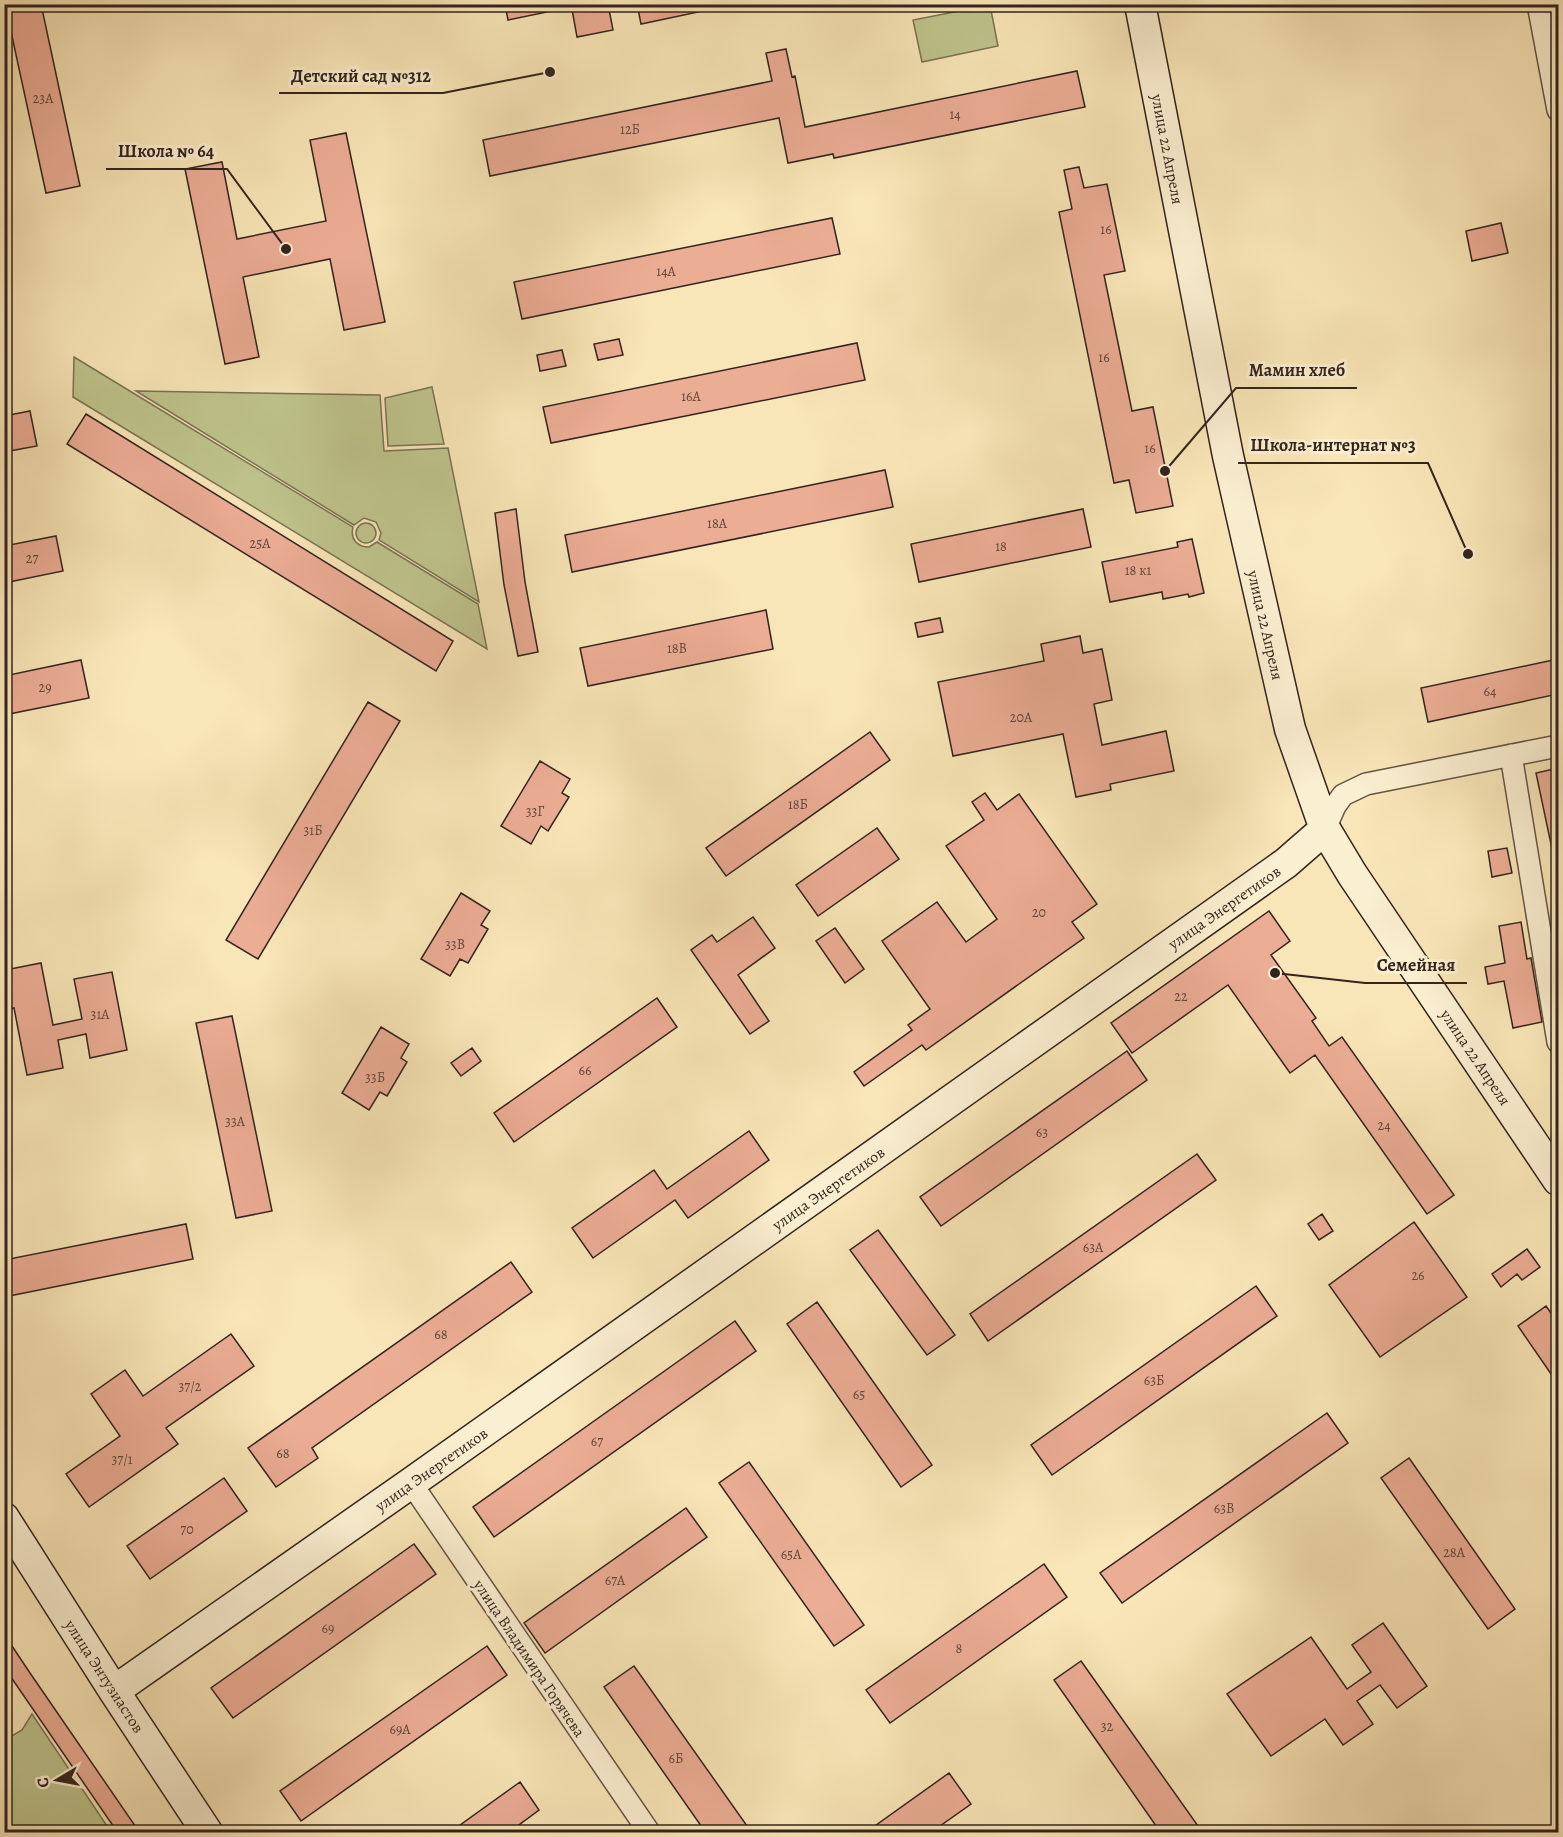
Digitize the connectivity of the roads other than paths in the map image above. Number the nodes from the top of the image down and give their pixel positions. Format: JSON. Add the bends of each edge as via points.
{"nodes":[{"id":1,"x":1140,"y":4,"type":"edge"},
{"id":2,"x":1538,"y":4,"type":"edge"},
{"id":3,"x":1558,"y":110,"type":"edge"},
{"id":4,"x":1558,"y":746,"type":"edge"},
{"id":5,"x":1511,"y":756,"type":"junction"},
{"id":6,"x":1325,"y":829,"type":"junction"},
{"id":7,"x":1558,"y":1042,"type":"edge"},
{"id":8,"x":1558,"y":1179,"type":"edge"},
{"id":9,"x":411,"y":1483,"type":"junction"},
{"id":10,"x":4,"y":1518,"type":"edge"},
{"id":11,"x":114,"y":1691,"type":"junction"},
{"id":12,"x":207,"y":1833,"type":"edge"},
{"id":13,"x":649,"y":1833,"type":"edge"}],
"edges":[{"from":1,"to":6,"type":"main road","name":"улица 22 Апреля","via":[[1228,456],[1290,729]]},
{"from":2,"to":3,"type":"street"},
{"from":4,"to":5,"type":"street","name":"улица Энергетиков"},
{"from":5,"to":6,"type":"street","name":"улица Энергетиков","via":[[1366,784],[1343,795]]},
{"from":5,"to":7,"type":"street"},
{"from":6,"to":8,"type":"main road","name":"улица 22 Апреля"},
{"from":6,"to":9,"type":"main road","name":"улица Энергетиков","via":[[1286,863]]},
{"from":9,"to":11,"type":"main road","name":"улица Энергетиков"},
{"from":9,"to":13,"type":"street","name":"улица Владимира Горячева"},
{"from":10,"to":11,"type":"main road","name":"улица Энтузиастов"},
{"from":11,"to":12,"type":"main road","name":"улица Энтузиастов"}]}
